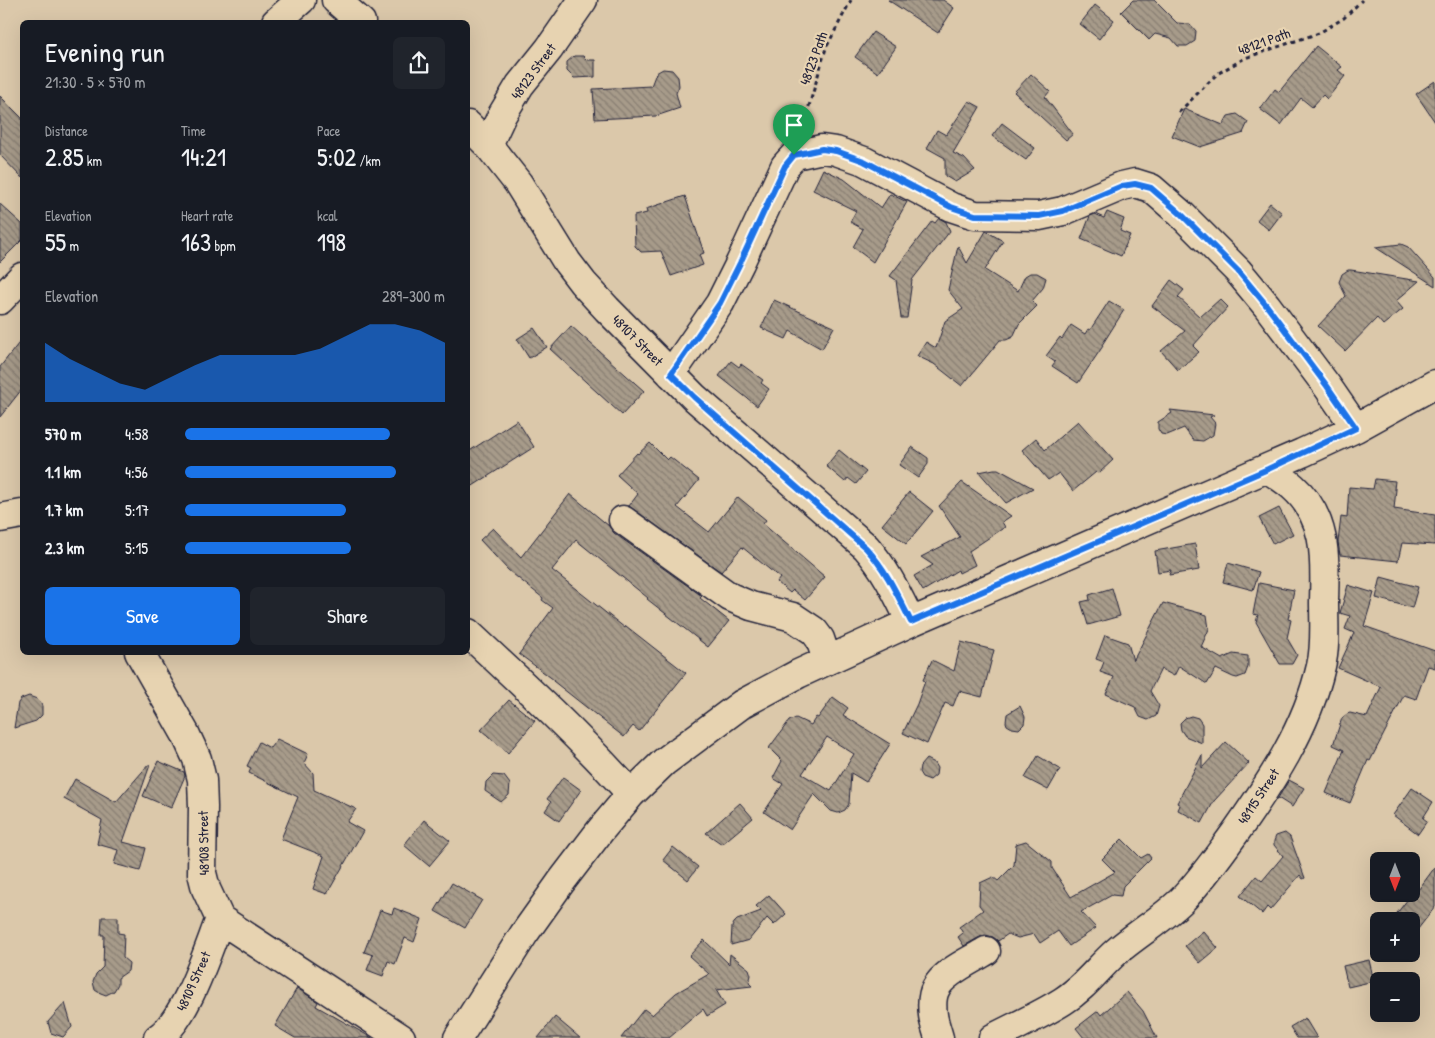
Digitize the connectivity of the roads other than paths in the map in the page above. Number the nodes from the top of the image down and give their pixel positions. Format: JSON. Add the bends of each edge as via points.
{"nodes":[{"id":1,"x":301,"y":0,"type":"edge"},
{"id":2,"x":336,"y":0,"type":"edge"},
{"id":3,"x":583,"y":0,"type":"edge"},
{"id":4,"x":278,"y":20,"type":"edge"},
{"id":5,"x":359,"y":20,"type":"edge"},
{"id":6,"x":470,"y":127,"type":"edge"},
{"id":7,"x":488,"y":144,"type":"junction"},
{"id":8,"x":20,"y":278,"type":"edge"},
{"id":9,"x":0,"y":300,"type":"edge"},
{"id":10,"x":671,"y":374,"type":"junction"},
{"id":11,"x":1435,"y":384,"type":"edge"},
{"id":12,"x":1356,"y":428,"type":"junction"},
{"id":13,"x":1268,"y":469,"type":"junction"},
{"id":14,"x":20,"y":514,"type":"edge"},
{"id":15,"x":0,"y":518,"type":"edge"},
{"id":16,"x":623,"y":520,"type":"dead end"},
{"id":17,"x":911,"y":622,"type":"junction"},
{"id":18,"x":470,"y":635,"type":"edge"},
{"id":19,"x":141,"y":655,"type":"edge"},
{"id":20,"x":827,"y":660,"type":"junction"},
{"id":21,"x":632,"y":794,"type":"junction"},
{"id":22,"x":220,"y":919,"type":"junction"},
{"id":23,"x":986,"y":951,"type":"dead end"},
{"id":24,"x":158,"y":1038,"type":"edge"},
{"id":25,"x":400,"y":1038,"type":"edge"},
{"id":26,"x":458,"y":1038,"type":"edge"},
{"id":27,"x":939,"y":1038,"type":"edge"},
{"id":28,"x":993,"y":1038,"type":"edge"}],
"edges":[{"from":1,"to":4,"type":"street"},
{"from":2,"to":5,"type":"street"},
{"from":3,"to":7,"type":"street","name":"48123 Street","via":[[520,85]]},
{"from":6,"to":7,"type":"street","name":"48107 Street"},
{"from":7,"to":10,"type":"street","name":"48107 Street","via":[[518,183],[583,283]]},
{"from":8,"to":9,"type":"street"},
{"from":10,"to":12,"type":"street","via":[[720,303],[785,166],[794,155],[822,149],[864,161],[951,207],[975,215],[1039,216],[1063,211],[1122,186],[1135,184],[1151,188],[1238,271]]},
{"from":10,"to":17,"type":"street","name":"48107 Street","via":[[866,548],[890,579]]},
{"from":11,"to":12,"type":"street"},
{"from":12,"to":13,"type":"street"},
{"from":13,"to":17,"type":"street"},
{"from":13,"to":28,"type":"street","name":"48115 Street","via":[[1293,487],[1307,503],[1317,519],[1323,540],[1322,664],[1312,699],[1291,744],[1261,796],[1213,863],[1181,900],[1114,954],[1081,988]]},
{"from":14,"to":15,"type":"street"},
{"from":16,"to":20,"type":"street","via":[[730,597],[793,617],[814,631]]},
{"from":17,"to":20,"type":"street"},
{"from":18,"to":21,"type":"street","via":[[595,754]]},
{"from":19,"to":22,"type":"street","name":"48108 Street","via":[[197,759],[202,780],[202,873]]},
{"from":20,"to":21,"type":"street","via":[[742,704],[664,762]]},
{"from":21,"to":26,"type":"street","via":[[550,897]]},
{"from":22,"to":24,"type":"street","name":"48109 Street","via":[[191,993],[177,1018]]},
{"from":22,"to":25,"type":"street"},
{"from":23,"to":27,"type":"street","via":[[955,970],[936,988],[933,1013]]}]}
